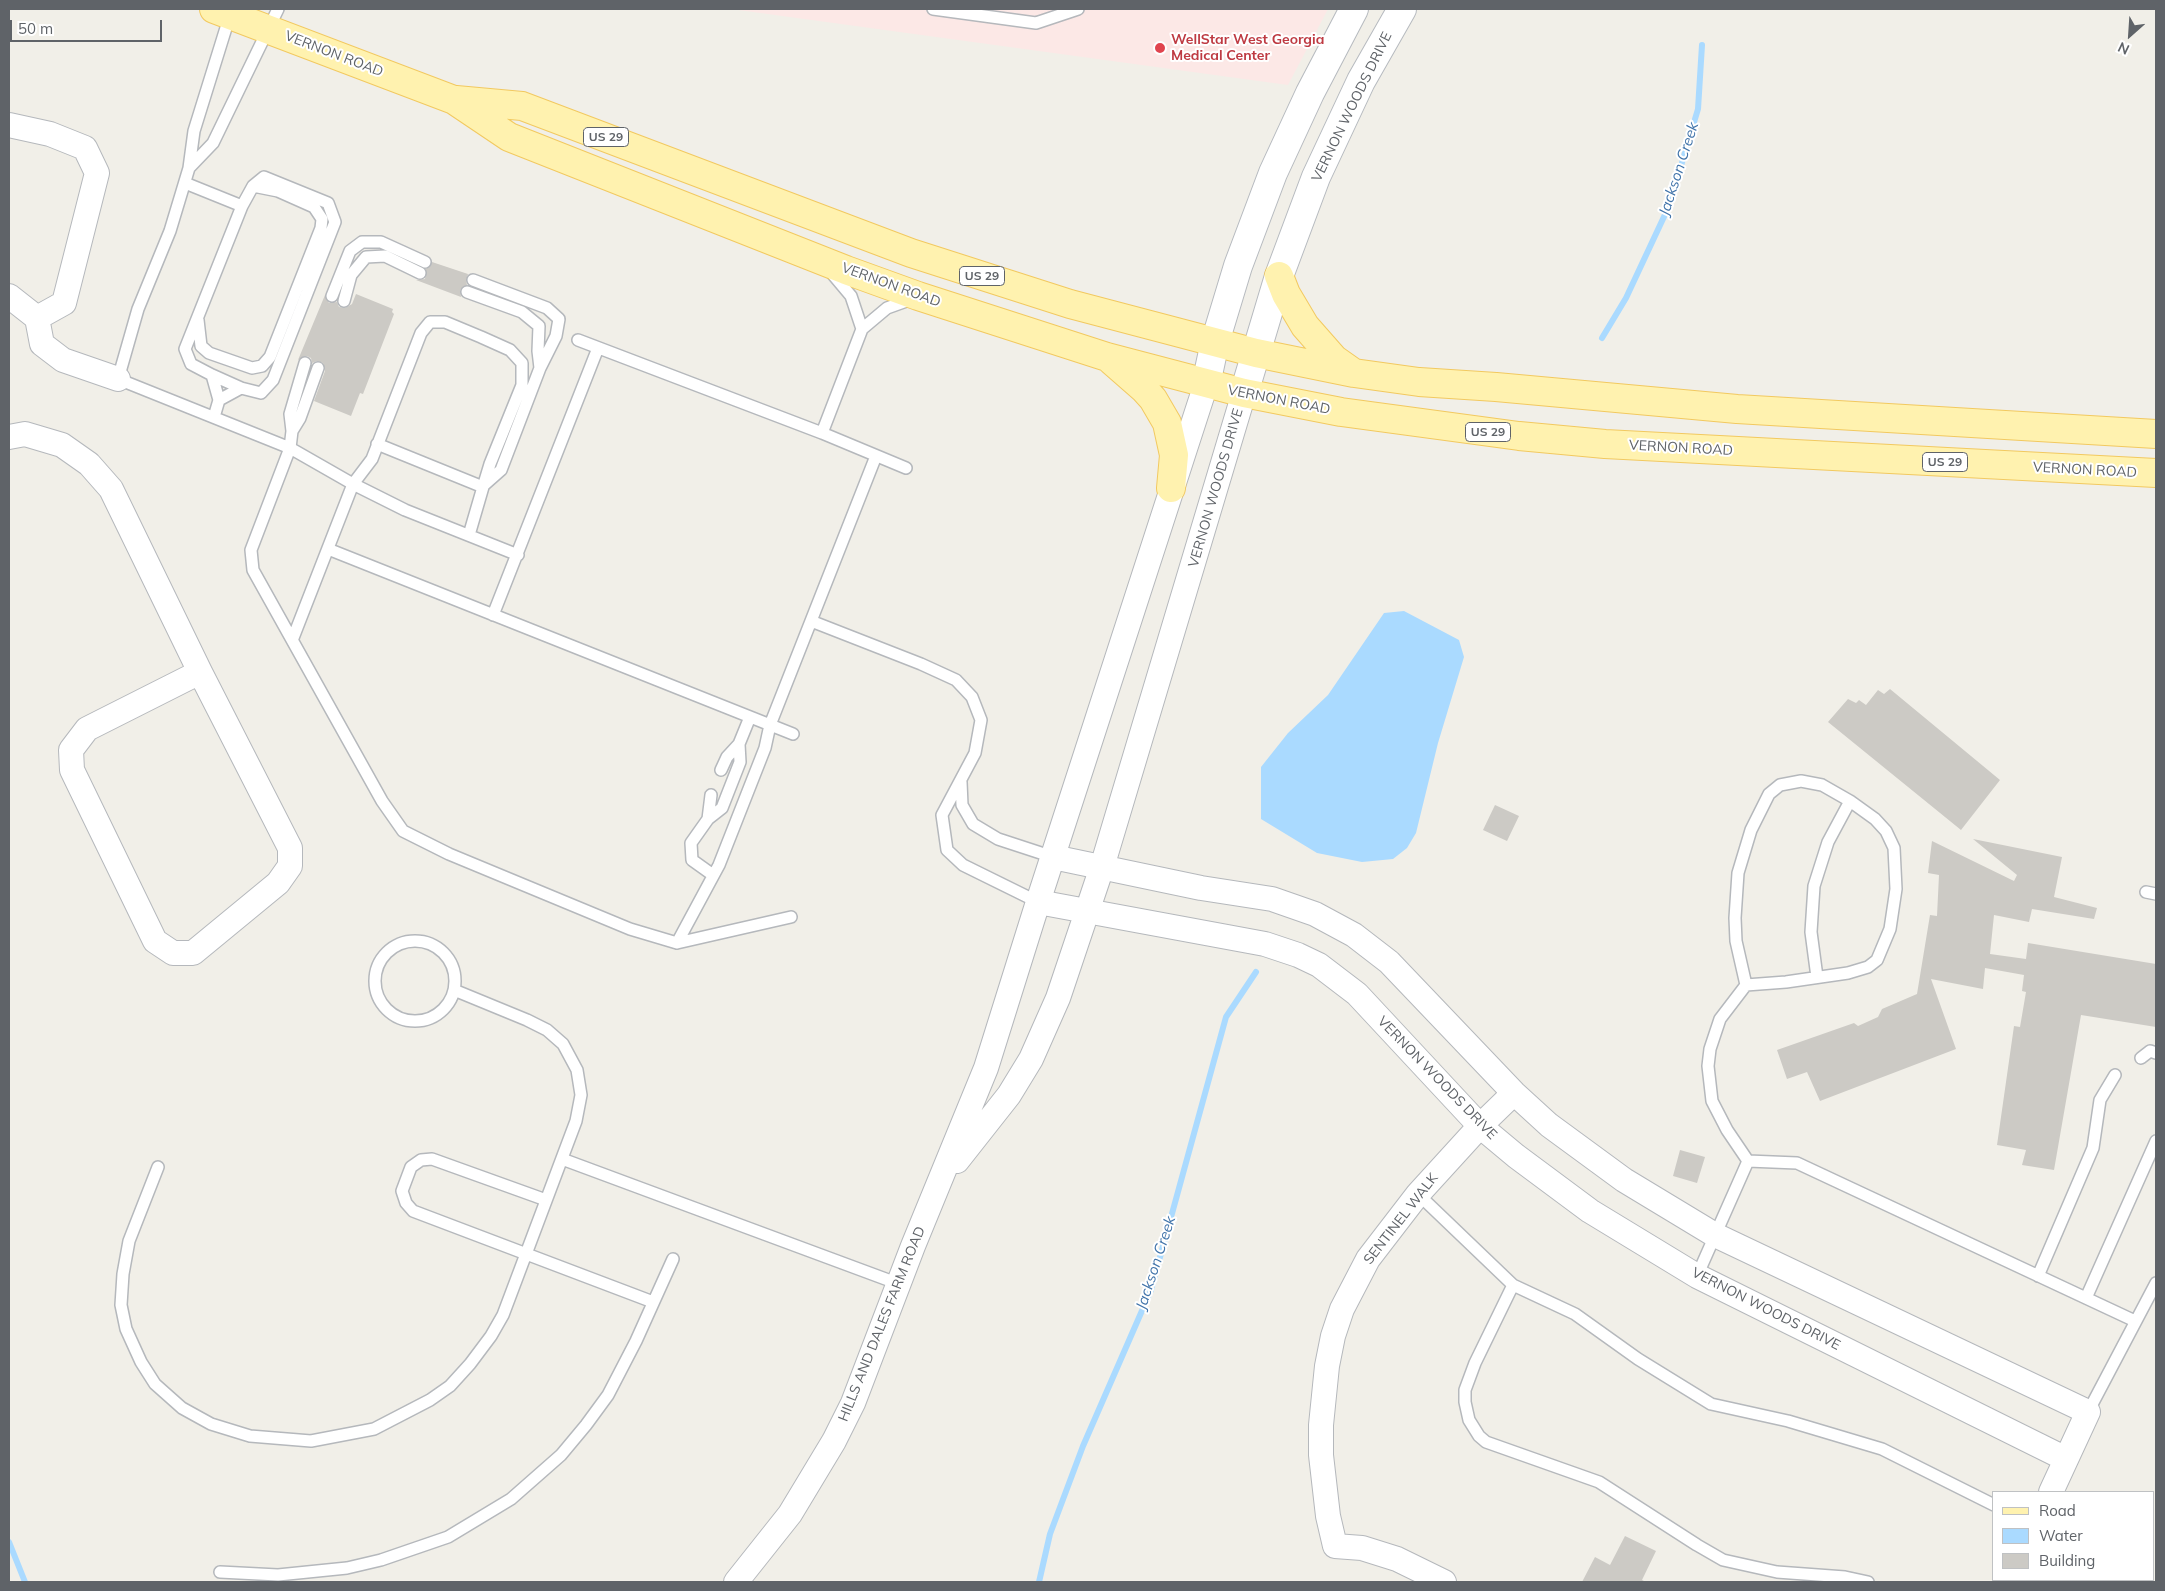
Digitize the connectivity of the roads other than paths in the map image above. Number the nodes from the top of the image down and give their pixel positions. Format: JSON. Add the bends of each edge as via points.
{"nodes":[{"id":1,"x":934,"y":9,"type":"edge"},
{"id":2,"x":1078,"y":9,"type":"edge"},
{"id":3,"x":1354,"y":9,"type":"edge"},
{"id":4,"x":1402,"y":9,"type":"edge"},
{"id":5,"x":225,"y":11,"type":"edge"},
{"id":6,"x":273,"y":19,"type":"edge"},
{"id":7,"x":454,"y":100,"type":"junction"},
{"id":8,"x":9,"y":125,"type":"edge"},
{"id":9,"x":189,"y":168,"type":"junction"},
{"id":10,"x":185,"y":183,"type":"junction"},
{"id":11,"x":252,"y":186,"type":"junction"},
{"id":12,"x":242,"y":206,"type":"junction"},
{"id":13,"x":819,"y":259,"type":"junction"},
{"id":14,"x":425,"y":262,"type":"dead end"},
{"id":15,"x":420,"y":273,"type":"dead end"},
{"id":16,"x":1279,"y":276,"type":"junction"},
{"id":17,"x":473,"y":280,"type":"dead end"},
{"id":18,"x":467,"y":292,"type":"dead end"},
{"id":19,"x":9,"y":296,"type":"edge"},
{"id":20,"x":332,"y":296,"type":"dead end"},
{"id":21,"x":918,"y":296,"type":"junction"},
{"id":22,"x":344,"y":301,"type":"dead end"},
{"id":23,"x":37,"y":318,"type":"junction"},
{"id":24,"x":198,"y":318,"type":"junction"},
{"id":25,"x":862,"y":329,"type":"junction"},
{"id":26,"x":578,"y":340,"type":"dead end"},
{"id":27,"x":1215,"y":342,"type":"junction"},
{"id":28,"x":598,"y":348,"type":"junction"},
{"id":29,"x":1256,"y":353,"type":"junction"},
{"id":30,"x":1107,"y":357,"type":"junction"},
{"id":31,"x":305,"y":363,"type":"dead end"},
{"id":32,"x":318,"y":368,"type":"dead end"},
{"id":33,"x":540,"y":368,"type":"junction"},
{"id":34,"x":1354,"y":374,"type":"junction"},
{"id":35,"x":212,"y":375,"type":"junction"},
{"id":36,"x":118,"y":379,"type":"junction"},
{"id":37,"x":1206,"y":384,"type":"junction"},
{"id":38,"x":241,"y":388,"type":"junction"},
{"id":39,"x":1244,"y":393,"type":"junction"},
{"id":40,"x":219,"y":400,"type":"junction"},
{"id":41,"x":214,"y":417,"type":"junction"},
{"id":42,"x":292,"y":431,"type":"junction"},
{"id":43,"x":822,"y":433,"type":"junction"},
{"id":44,"x":2156,"y":434,"type":"edge"},
{"id":45,"x":9,"y":437,"type":"edge"},
{"id":46,"x":377,"y":444,"type":"junction"},
{"id":47,"x":290,"y":448,"type":"junction"},
{"id":48,"x":876,"y":456,"type":"junction"},
{"id":49,"x":906,"y":468,"type":"dead end"},
{"id":50,"x":2156,"y":474,"type":"edge"},
{"id":51,"x":353,"y":484,"type":"junction"},
{"id":52,"x":483,"y":487,"type":"junction"},
{"id":53,"x":1171,"y":488,"type":"junction"},
{"id":54,"x":469,"y":535,"type":"junction"},
{"id":55,"x":328,"y":549,"type":"junction"},
{"id":56,"x":518,"y":555,"type":"junction"},
{"id":57,"x":493,"y":615,"type":"junction"},
{"id":58,"x":811,"y":621,"type":"junction"},
{"id":59,"x":293,"y":638,"type":"junction"},
{"id":60,"x":200,"y":672,"type":"junction"},
{"id":61,"x":750,"y":717,"type":"junction"},
{"id":62,"x":770,"y":725,"type":"junction"},
{"id":63,"x":793,"y":734,"type":"dead end"},
{"id":64,"x":739,"y":744,"type":"junction"},
{"id":65,"x":721,"y":770,"type":"dead end"},
{"id":66,"x":961,"y":781,"type":"junction"},
{"id":67,"x":710,"y":795,"type":"dead end"},
{"id":68,"x":1850,"y":801,"type":"junction"},
{"id":69,"x":708,"y":820,"type":"junction"},
{"id":70,"x":1052,"y":857,"type":"junction"},
{"id":71,"x":1102,"y":867,"type":"junction"},
{"id":72,"x":714,"y":875,"type":"junction"},
{"id":73,"x":1038,"y":902,"type":"junction"},
{"id":74,"x":1086,"y":911,"type":"junction"},
{"id":75,"x":791,"y":917,"type":"dead end"},
{"id":76,"x":677,"y":943,"type":"junction"},
{"id":77,"x":1817,"y":977,"type":"junction"},
{"id":78,"x":1746,"y":986,"type":"junction"},
{"id":79,"x":454,"y":990,"type":"junction"},
{"id":80,"x":2156,"y":1053,"type":"edge"},
{"id":81,"x":2141,"y":1058,"type":"dead end"},
{"id":82,"x":2115,"y":1075,"type":"dead end"},
{"id":83,"x":1514,"y":1093,"type":"junction"},
{"id":84,"x":1480,"y":1126,"type":"junction"},
{"id":85,"x":2156,"y":1141,"type":"edge"},
{"id":86,"x":562,"y":1159,"type":"junction"},
{"id":87,"x":1748,"y":1161,"type":"junction"},
{"id":88,"x":158,"y":1167,"type":"dead end"},
{"id":89,"x":938,"y":1185,"type":"junction"},
{"id":90,"x":1418,"y":1194,"type":"junction"},
{"id":91,"x":546,"y":1200,"type":"junction"},
{"id":92,"x":1715,"y":1235,"type":"junction"},
{"id":93,"x":526,"y":1253,"type":"junction"},
{"id":94,"x":673,"y":1259,"type":"dead end"},
{"id":95,"x":1697,"y":1276,"type":"junction"},
{"id":96,"x":2038,"y":1276,"type":"junction"},
{"id":97,"x":2156,"y":1283,"type":"edge"},
{"id":98,"x":899,"y":1284,"type":"junction"},
{"id":99,"x":1513,"y":1285,"type":"junction"},
{"id":100,"x":2086,"y":1298,"type":"junction"},
{"id":101,"x":653,"y":1302,"type":"junction"},
{"id":102,"x":2135,"y":1321,"type":"junction"},
{"id":103,"x":2088,"y":1412,"type":"junction"},
{"id":104,"x":2066,"y":1459,"type":"junction"},
{"id":105,"x":2051,"y":1491,"type":"edge"},
{"id":106,"x":1992,"y":1504,"type":"edge"},
{"id":107,"x":220,"y":1572,"type":"dead end"},
{"id":108,"x":736,"y":1582,"type":"edge"},
{"id":109,"x":1444,"y":1582,"type":"edge"},
{"id":110,"x":1868,"y":1582,"type":"edge"}],
"edges":[{"from":1,"to":2,"type":"lane","via":[[1036,23]]},
{"from":3,"to":27,"type":"street","via":[[1273,173],[1238,266]]},
{"from":4,"to":16,"type":"street","name":"VERNON WOODS DRIVE","via":[[1338,129],[1306,202]]},
{"from":5,"to":6,"type":"main road","name":"VERNON ROAD","number":"US 29"},
{"from":5,"to":9,"type":"lane","via":[[194,131]]},
{"from":6,"to":7,"type":"main road","name":"VERNON ROAD","number":"US 29"},
{"from":6,"to":9,"type":"lane","via":[[213,143]]},
{"from":7,"to":13,"type":"main road","name":"VERNON ROAD","number":"US 29","via":[[509,137]]},
{"from":7,"to":27,"type":"main road","name":"VERNON ROAD","number":"US 29","via":[[522,106],[911,252],[1070,304]]},
{"from":8,"to":23,"type":"street","via":[[50,134],[85,148],[97,173],[64,302]]},
{"from":9,"to":10,"type":"lane"},
{"from":10,"to":12,"type":"lane"},
{"from":10,"to":36,"type":"lane","via":[[170,231],[138,309]]},
{"from":11,"to":12,"type":"lane"},
{"from":11,"to":24,"type":"lane","via":[[278,191],[314,207],[322,219],[270,357],[262,366],[252,368],[210,353],[201,346]]},
{"from":11,"to":38,"type":"lane","via":[[264,177],[328,203],[335,222],[273,380],[261,393]]},
{"from":12,"to":24,"type":"lane"},
{"from":13,"to":21,"type":"main road","name":"VERNON ROAD","number":"US 29"},
{"from":13,"to":25,"type":"lane","via":[[851,296]]},
{"from":14,"to":20,"type":"lane","via":[[381,242],[362,242],[350,251]]},
{"from":15,"to":22,"type":"lane","via":[[385,256],[366,257],[351,276]]},
{"from":16,"to":29,"type":"street","name":"VERNON WOODS DRIVE"},
{"from":16,"to":34,"type":"main road","via":[[1305,326],[1334,359]]},
{"from":17,"to":33,"type":"lane","via":[[547,308],[558,319],[556,336]]},
{"from":18,"to":33,"type":"lane","via":[[522,312],[539,326]]},
{"from":19,"to":23,"type":"street"},
{"from":21,"to":25,"type":"lane","via":[[887,308]]},
{"from":21,"to":30,"type":"main road","name":"VERNON ROAD","number":"US 29"},
{"from":23,"to":36,"type":"street","via":[[42,344],[63,360]]},
{"from":24,"to":35,"type":"lane","via":[[185,349],[191,364]]},
{"from":25,"to":43,"type":"lane"},
{"from":26,"to":28,"type":"lane"},
{"from":27,"to":29,"type":"main road","name":"VERNON ROAD","number":"US 29"},
{"from":27,"to":37,"type":"street"},
{"from":28,"to":43,"type":"lane"},
{"from":28,"to":56,"type":"lane"},
{"from":29,"to":34,"type":"main road","name":"VERNON ROAD","number":"US 29"},
{"from":29,"to":39,"type":"street","name":"VERNON WOODS DRIVE"},
{"from":30,"to":37,"type":"main road","name":"VERNON ROAD","number":"US 29"},
{"from":30,"to":53,"type":"main road","via":[[1144,389],[1167,423],[1174,456]]},
{"from":31,"to":42,"type":"lane","via":[[290,414]]},
{"from":32,"to":42,"type":"lane"},
{"from":33,"to":52,"type":"lane","via":[[501,470]]},
{"from":34,"to":44,"type":"main road","name":"VERNON ROAD","number":"US 29","via":[[1737,409]]},
{"from":35,"to":38,"type":"lane"},
{"from":35,"to":40,"type":"lane"},
{"from":36,"to":41,"type":"lane"},
{"from":37,"to":39,"type":"main road","name":"VERNON ROAD","number":"US 29"},
{"from":37,"to":53,"type":"street"},
{"from":38,"to":40,"type":"lane"},
{"from":39,"to":50,"type":"main road","name":"VERNON ROAD","number":"US 29","via":[[1341,412],[1518,436]]},
{"from":39,"to":71,"type":"street","name":"VERNON WOODS DRIVE"},
{"from":40,"to":41,"type":"lane"},
{"from":41,"to":47,"type":"lane"},
{"from":42,"to":47,"type":"lane"},
{"from":43,"to":48,"type":"lane"},
{"from":45,"to":60,"type":"street","via":[[25,434],[62,445],[89,464],[111,489]]},
{"from":46,"to":51,"type":"lane","via":[[372,459]]},
{"from":46,"to":52,"type":"lane"},
{"from":46,"to":52,"type":"lane","via":[[421,333],[430,322],[445,322],[510,350],[522,363],[522,385]]},
{"from":47,"to":51,"type":"lane"},
{"from":47,"to":59,"type":"lane","via":[[251,550],[254,570]]},
{"from":48,"to":49,"type":"lane"},
{"from":48,"to":58,"type":"lane"},
{"from":51,"to":54,"type":"lane"},
{"from":51,"to":55,"type":"lane"},
{"from":52,"to":54,"type":"lane"},
{"from":53,"to":70,"type":"street"},
{"from":54,"to":56,"type":"lane"},
{"from":55,"to":57,"type":"lane"},
{"from":55,"to":59,"type":"lane"},
{"from":56,"to":57,"type":"lane"},
{"from":57,"to":61,"type":"lane"},
{"from":58,"to":62,"type":"lane"},
{"from":58,"to":66,"type":"lane","via":[[956,680],[972,697],[981,720],[974,753]]},
{"from":59,"to":76,"type":"lane","via":[[382,802],[403,831],[449,854],[630,929]]},
{"from":60,"to":60,"type":"street","via":[[290,848],[290,866],[278,883],[193,953],[173,953],[155,941],[72,770],[71,750],[87,729]]},
{"from":61,"to":62,"type":"lane"},
{"from":61,"to":64,"type":"lane"},
{"from":62,"to":63,"type":"lane"},
{"from":62,"to":72,"type":"lane","via":[[765,748]]},
{"from":64,"to":65,"type":"lane"},
{"from":64,"to":69,"type":"lane","via":[[740,762],[726,799],[722,808]]},
{"from":66,"to":70,"type":"lane","via":[[962,805],[973,824],[998,839]]},
{"from":66,"to":73,"type":"lane","via":[[942,815],[947,850],[964,865]]},
{"from":67,"to":69,"type":"lane"},
{"from":68,"to":77,"type":"lane","via":[[1828,842],[1814,886],[1811,932]]},
{"from":68,"to":77,"type":"lane","via":[[1875,819],[1886,831],[1894,848],[1897,875],[1894,909],[1890,929],[1877,960],[1868,967],[1848,973]]},
{"from":68,"to":78,"type":"lane","via":[[1822,785],[1801,781],[1780,785],[1769,794],[1760,809],[1744,851],[1735,896],[1736,941]]},
{"from":69,"to":72,"type":"lane","via":[[691,843],[692,860]]},
{"from":70,"to":71,"type":"street"},
{"from":70,"to":73,"type":"street"},
{"from":71,"to":74,"type":"street","name":"VERNON WOODS DRIVE"},
{"from":71,"to":83,"type":"street","via":[[1272,899],[1335,923],[1390,962]]},
{"from":72,"to":76,"type":"lane"},
{"from":73,"to":74,"type":"street","name":"VERNON WOODS DRIVE"},
{"from":73,"to":89,"type":"street","name":"HILLS AND DALES FARM ROAD","via":[[986,1068]]},
{"from":74,"to":84,"type":"street","name":"VERNON WOODS DRIVE","via":[[1265,944],[1319,966],[1357,994]]},
{"from":74,"to":89,"type":"street","name":"HILLS AND DALES FARM ROAD","via":[[1058,998],[1031,1060],[1009,1095]]},
{"from":75,"to":76,"type":"lane"},
{"from":77,"to":78,"type":"lane"},
{"from":78,"to":87,"type":"lane","via":[[1720,1019],[1708,1066],[1712,1100]]},
{"from":79,"to":79,"type":"lane","via":[[444,1008],[434,1016],[408,1020],[386,1008],[377,990],[376,971],[391,949],[409,942],[429,943],[449,960],[454,972]]},
{"from":79,"to":86,"type":"lane","via":[[527,1020],[547,1030],[563,1044],[577,1070],[581,1095],[576,1121]]},
{"from":80,"to":81,"type":"lane","via":[[2150,1051]]},
{"from":82,"to":96,"type":"lane","via":[[2100,1100],[2093,1148]]},
{"from":83,"to":84,"type":"street","name":"SENTINEL WALK"},
{"from":83,"to":92,"type":"street","via":[[1586,1153]]},
{"from":84,"to":90,"type":"street","name":"SENTINEL WALK"},
{"from":84,"to":95,"type":"street","name":"VERNON WOODS DRIVE","via":[[1590,1211]]},
{"from":85,"to":100,"type":"lane"},
{"from":86,"to":91,"type":"lane"},
{"from":86,"to":98,"type":"lane"},
{"from":87,"to":92,"type":"lane"},
{"from":87,"to":96,"type":"lane","via":[[1797,1163]]},
{"from":88,"to":93,"type":"lane","via":[[129,1240],[121,1305],[126,1329],[141,1362],[162,1390],[182,1408],[211,1424],[250,1436],[311,1441],[343,1436],[374,1429],[430,1400],[450,1386],[491,1336],[503,1315]]},
{"from":89,"to":98,"type":"street","name":"HILLS AND DALES FARM ROAD"},
{"from":90,"to":99,"type":"lane"},
{"from":90,"to":109,"type":"street","name":"SENTINEL WALK","via":[[1368,1259],[1333,1336],[1323,1395],[1321,1455],[1335,1546],[1362,1548],[1397,1559]]},
{"from":91,"to":93,"type":"lane"},
{"from":91,"to":93,"type":"lane","via":[[432,1159],[421,1160],[411,1167],[405,1178],[402,1191],[406,1203],[414,1211]]},
{"from":92,"to":95,"type":"lane"},
{"from":92,"to":103,"type":"street"},
{"from":93,"to":101,"type":"lane"},
{"from":94,"to":101,"type":"lane"},
{"from":95,"to":104,"type":"street","name":"VERNON WOODS DRIVE"},
{"from":96,"to":100,"type":"lane"},
{"from":97,"to":102,"type":"lane"},
{"from":98,"to":108,"type":"street","name":"HILLS AND DALES FARM ROAD","via":[[866,1371],[834,1441],[790,1514]]},
{"from":99,"to":106,"type":"lane","via":[[1575,1314],[1638,1359],[1711,1404],[1788,1421],[1882,1449]]},
{"from":99,"to":110,"type":"lane","via":[[1465,1390],[1464,1402],[1469,1420],[1486,1442],[1599,1482],[1723,1560],[1778,1572]]},
{"from":100,"to":102,"type":"lane"},
{"from":101,"to":107,"type":"lane","via":[[608,1395],[586,1425],[538,1476],[481,1519],[415,1550],[347,1568],[278,1575]]},
{"from":102,"to":103,"type":"lane"},
{"from":103,"to":104,"type":"street"},
{"from":104,"to":105,"type":"street"}]}
